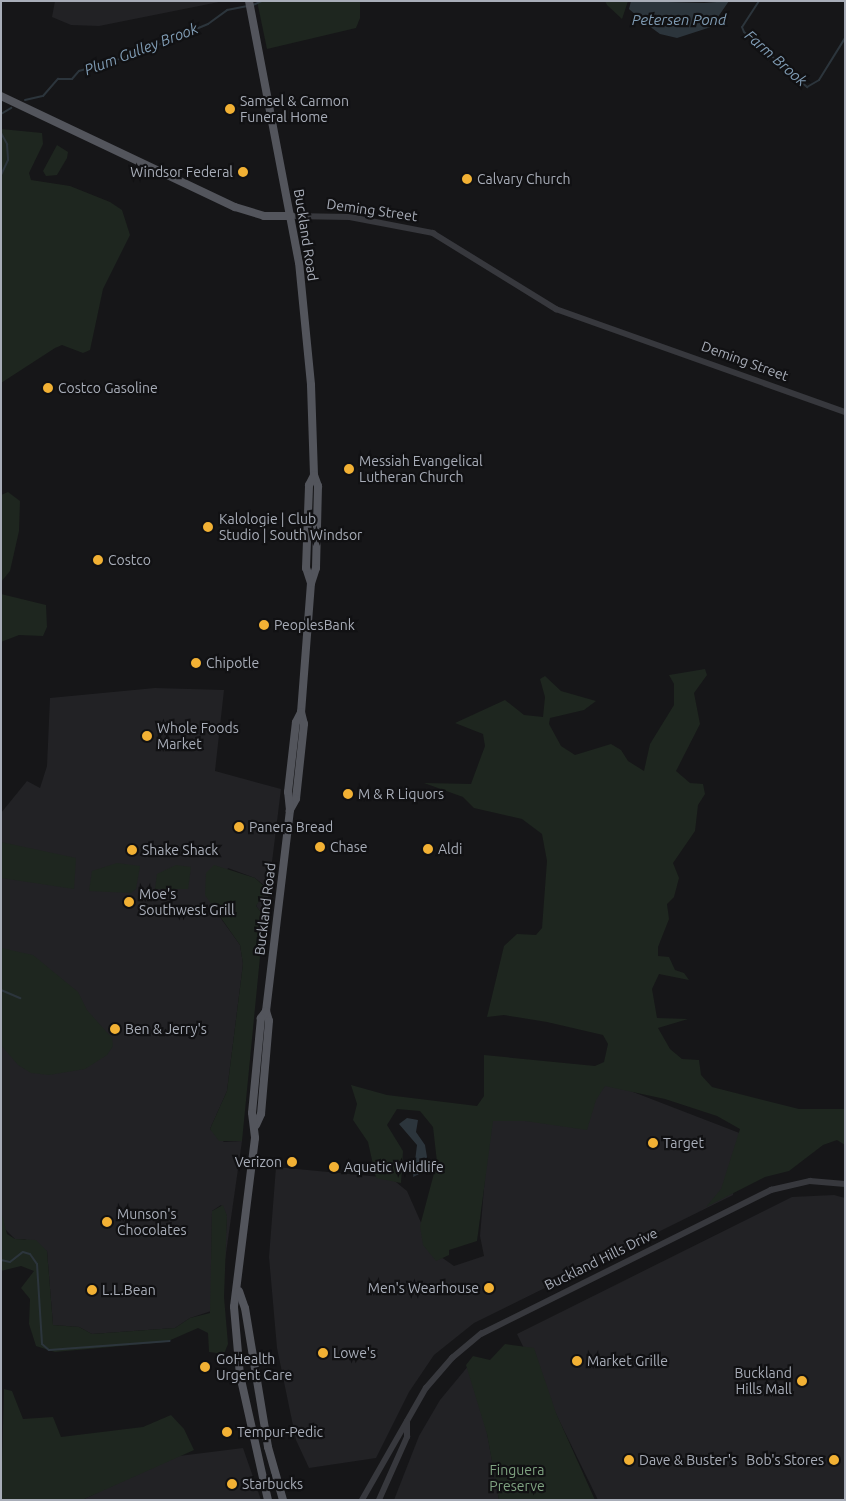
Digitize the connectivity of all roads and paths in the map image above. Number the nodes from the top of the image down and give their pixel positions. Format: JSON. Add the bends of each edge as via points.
{"nodes":[{"id":1,"x":249,"y":2,"type":"edge"},
{"id":2,"x":1,"y":96,"type":"edge"},
{"id":3,"x":291,"y":216,"type":"junction"},
{"id":4,"x":845,"y":412,"type":"edge"},
{"id":5,"x":845,"y":1184,"type":"edge"},
{"id":6,"x":239,"y":1291,"type":"junction"},
{"id":7,"x":244,"y":1396,"type":"junction"},
{"id":8,"x":258,"y":1396,"type":"junction"},
{"id":9,"x":407,"y":1422,"type":"junction"},
{"id":10,"x":268,"y":1500,"type":"edge"},
{"id":11,"x":283,"y":1500,"type":"edge"},
{"id":12,"x":362,"y":1500,"type":"edge"},
{"id":13,"x":378,"y":1500,"type":"edge"}],
"edges":[{"from":1,"to":3,"type":"main road","name":"Buckland Road"},
{"from":2,"to":3,"type":"main road","name":"Deming Street","via":[[240,209],[264,216]]},
{"from":3,"to":4,"type":"street","name":"Deming Street","via":[[350,217],[433,233],[556,309]]},
{"from":3,"to":6,"type":"main road","name":"Buckland Road","via":[[310,364],[314,475],[309,485],[306,568],[310,583],[301,712],[296,722],[288,792],[290,810],[266,1011],[259,1029],[252,1113],[256,1125]]},
{"from":5,"to":9,"type":"street","name":"Buckland Hills Drive","via":[[810,1181],[771,1190],[498,1324],[446,1364]]},
{"from":6,"to":7,"type":"main road","name":"Buckland Road","via":[[234,1307]]},
{"from":6,"to":8,"type":"main road","name":"Buckland Road","via":[[245,1308]]},
{"from":7,"to":8,"type":"main road"},
{"from":7,"to":10,"type":"main road","name":"Buckland Road"},
{"from":8,"to":11,"type":"main road","name":"Buckland Road"},
{"from":9,"to":12,"type":"street","name":"Buckland Hills Drive","via":[[398,1432]]},
{"from":9,"to":13,"type":"street","name":"Buckland Hills Drive","via":[[400,1454]]}]}
